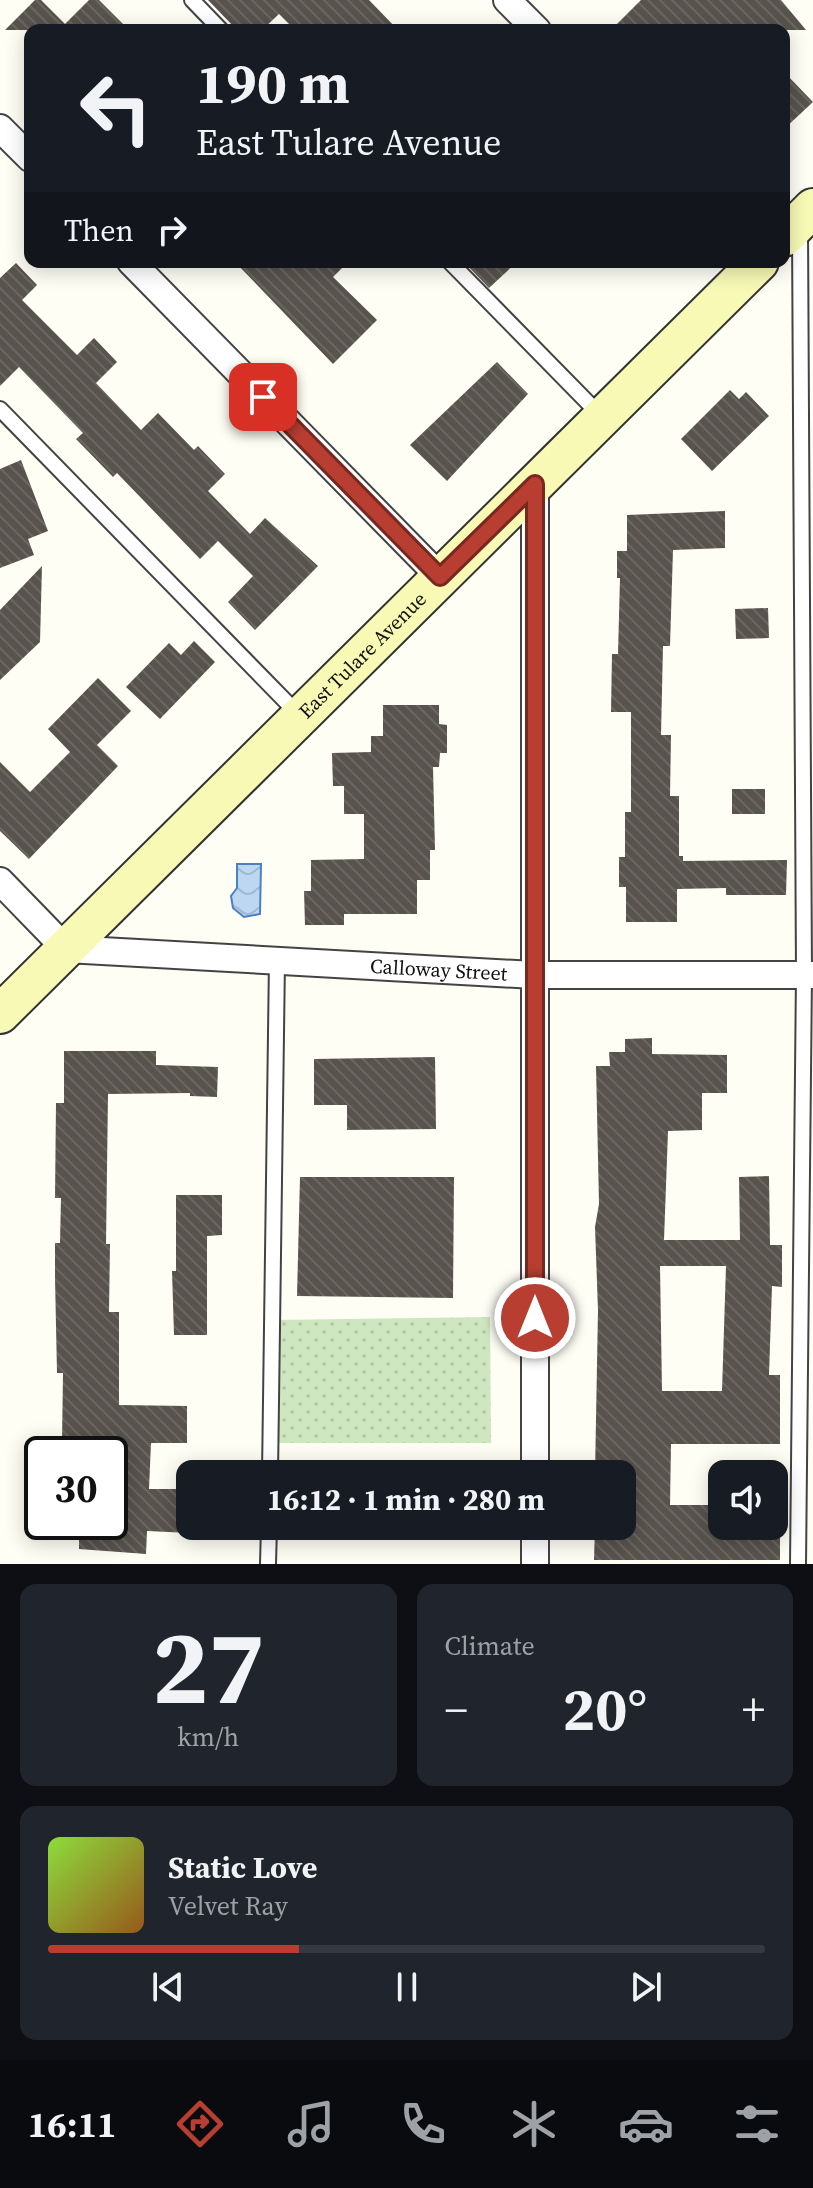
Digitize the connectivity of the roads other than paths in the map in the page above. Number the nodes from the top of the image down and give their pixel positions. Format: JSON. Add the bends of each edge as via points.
{"nodes":[{"id":1,"x":192,"y":0,"type":"edge"},
{"id":2,"x":507,"y":0,"type":"edge"},
{"id":3,"x":215,"y":24,"type":"edge"},
{"id":4,"x":531,"y":24,"type":"edge"},
{"id":5,"x":0,"y":128,"type":"edge"},
{"id":6,"x":24,"y":152,"type":"edge"},
{"id":7,"x":799,"y":222,"type":"edge"},
{"id":8,"x":137,"y":268,"type":"edge"},
{"id":9,"x":456,"y":268,"type":"edge"},
{"id":10,"x":753,"y":268,"type":"edge"},
{"id":11,"x":0,"y":409,"type":"edge"},
{"id":12,"x":602,"y":418,"type":"junction"},
{"id":13,"x":535,"y":484,"type":"junction"},
{"id":14,"x":440,"y":577,"type":"junction"},
{"id":15,"x":300,"y":716,"type":"junction"},
{"id":16,"x":0,"y":881,"type":"edge"},
{"id":17,"x":66,"y":949,"type":"junction"},
{"id":18,"x":277,"y":960,"type":"junction"},
{"id":19,"x":534,"y":975,"type":"junction"},
{"id":20,"x":808,"y":975,"type":"edge"},
{"id":21,"x":0,"y":1014,"type":"edge"},
{"id":22,"x":270,"y":1460,"type":"edge"},
{"id":23,"x":535,"y":1460,"type":"edge"},
{"id":24,"x":269,"y":1540,"type":"edge"},
{"id":25,"x":535,"y":1540,"type":"edge"},
{"id":26,"x":268,"y":1564,"type":"edge"},
{"id":27,"x":535,"y":1564,"type":"edge"},
{"id":28,"x":798,"y":1564,"type":"edge"}],
"edges":[{"from":1,"to":3,"type":"lane"},
{"from":2,"to":4,"type":"street"},
{"from":5,"to":6,"type":"street"},
{"from":7,"to":20,"type":"lane"},
{"from":8,"to":14,"type":"street"},
{"from":9,"to":12,"type":"lane"},
{"from":10,"to":12,"type":"street","name":"East Tulare Avenue"},
{"from":11,"to":15,"type":"lane"},
{"from":12,"to":13,"type":"street","name":"East Tulare Avenue"},
{"from":13,"to":14,"type":"street","name":"East Tulare Avenue"},
{"from":13,"to":19,"type":"street"},
{"from":14,"to":15,"type":"street","name":"East Tulare Avenue"},
{"from":15,"to":17,"type":"street","name":"East Tulare Avenue"},
{"from":16,"to":17,"type":"street"},
{"from":17,"to":18,"type":"street","name":"Calloway Street"},
{"from":17,"to":21,"type":"street","name":"East Tulare Avenue"},
{"from":18,"to":19,"type":"street","name":"Calloway Street"},
{"from":18,"to":22,"type":"lane"},
{"from":19,"to":20,"type":"street","name":"Calloway Street"},
{"from":19,"to":23,"type":"street"},
{"from":20,"to":28,"type":"lane"},
{"from":24,"to":26,"type":"lane"},
{"from":25,"to":27,"type":"street"}]}
